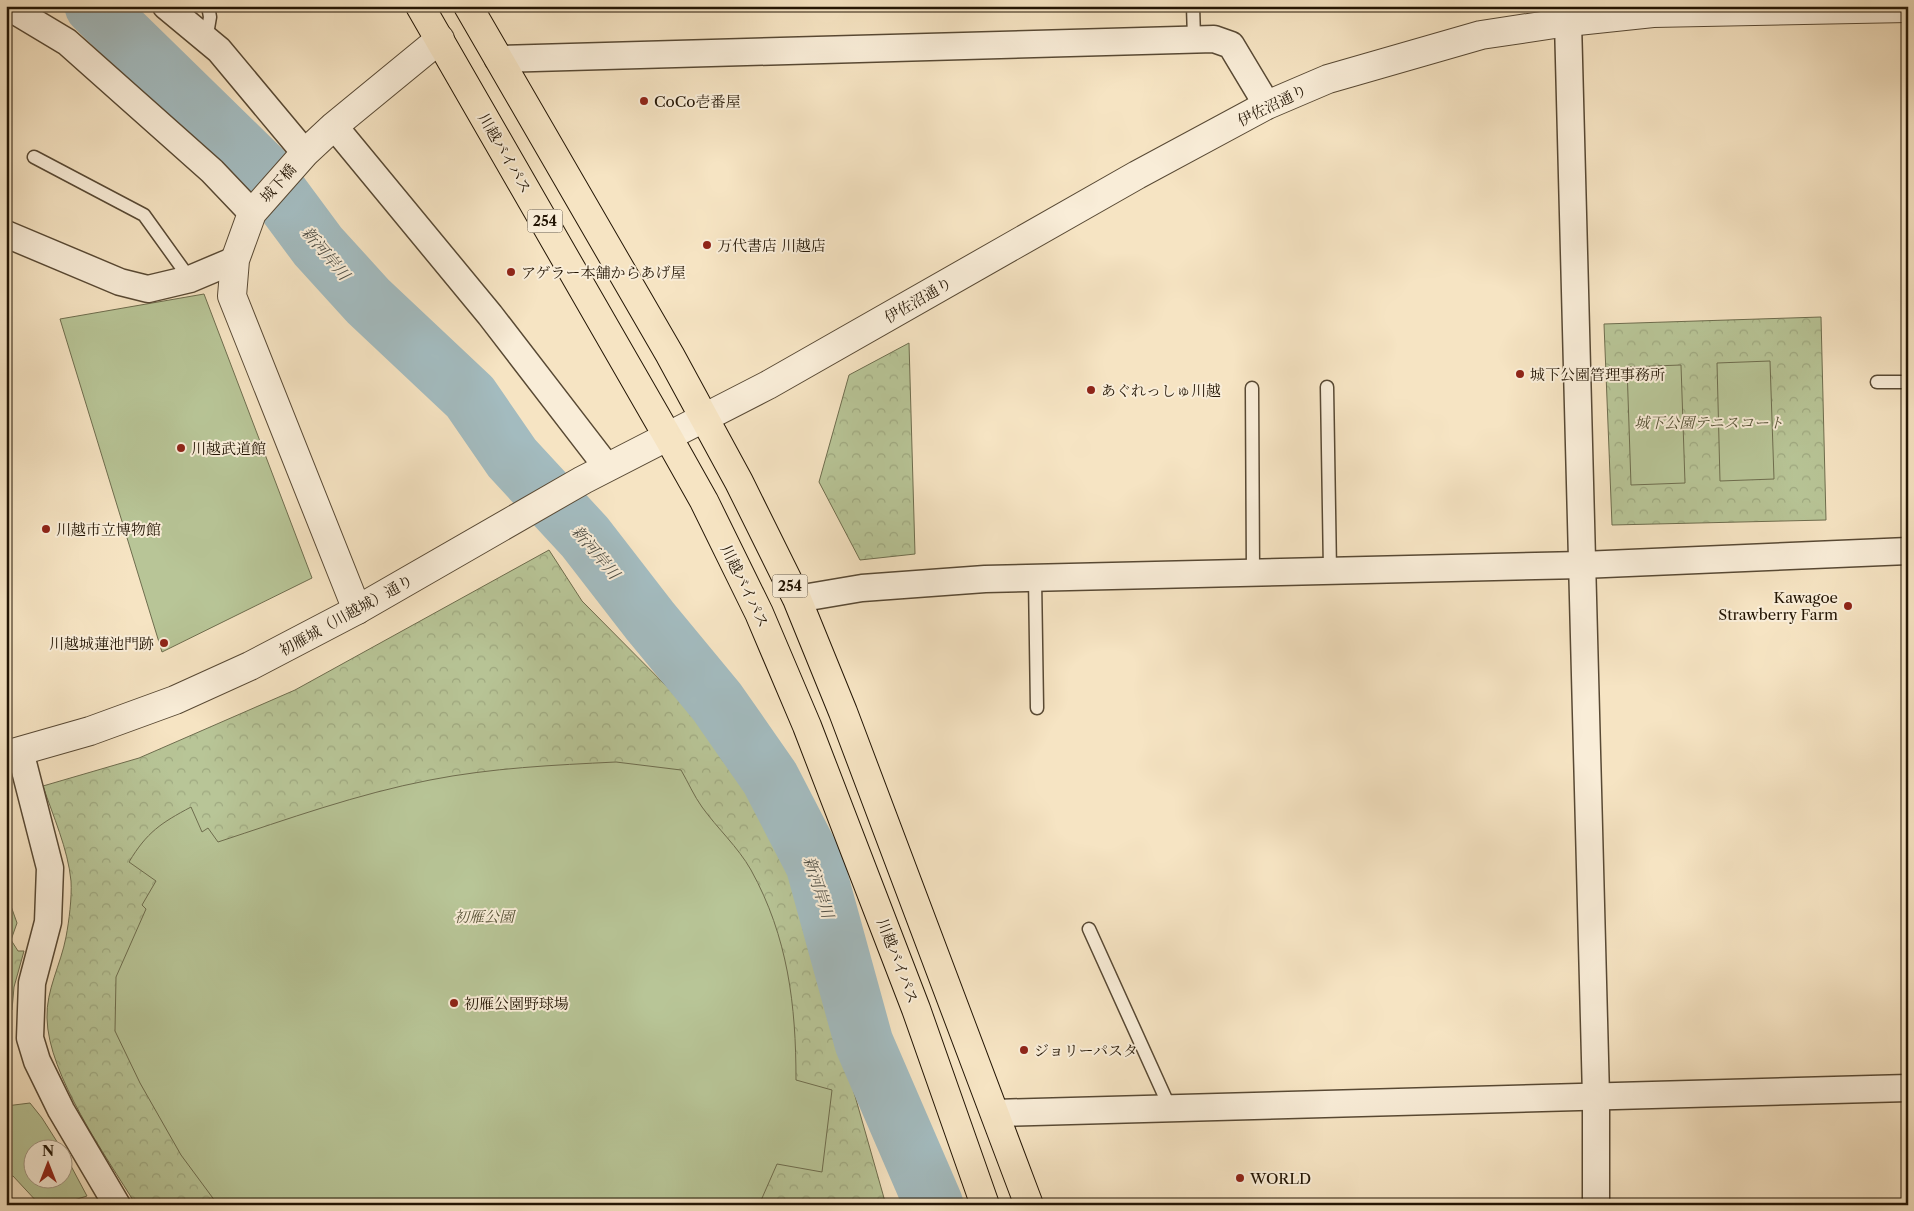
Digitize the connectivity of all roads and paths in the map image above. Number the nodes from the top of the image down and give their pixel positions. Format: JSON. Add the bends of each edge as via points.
{"nodes":[{"id":1,"x":7,"y":6,"type":"edge"},
{"id":2,"x":166,"y":6,"type":"edge"},
{"id":3,"x":208,"y":6,"type":"edge"},
{"id":4,"x":420,"y":6,"type":"edge"},
{"id":5,"x":468,"y":6,"type":"edge"},
{"id":6,"x":1193,"y":6,"type":"edge"},
{"id":7,"x":1840,"y":8,"type":"edge"},
{"id":8,"x":1908,"y":8,"type":"edge"},
{"id":9,"x":1568,"y":22,"type":"junction"},
{"id":10,"x":1194,"y":38,"type":"junction"},
{"id":11,"x":440,"y":39,"type":"junction"},
{"id":12,"x":206,"y":40,"type":"junction"},
{"id":13,"x":498,"y":59,"type":"junction"},
{"id":14,"x":1267,"y":105,"type":"junction"},
{"id":15,"x":334,"y":126,"type":"junction"},
{"id":16,"x":305,"y":154,"type":"junction"},
{"id":17,"x":34,"y":157,"type":"dead end"},
{"id":18,"x":252,"y":212,"type":"junction"},
{"id":19,"x":6,"y":234,"type":"edge"},
{"id":20,"x":235,"y":260,"type":"junction"},
{"id":21,"x":190,"y":279,"type":"junction"},
{"id":22,"x":1877,"y":382,"type":"dead end"},
{"id":23,"x":1908,"y":382,"type":"edge"},
{"id":24,"x":1252,"y":388,"type":"dead end"},
{"id":25,"x":1327,"y":388,"type":"dead end"},
{"id":26,"x":704,"y":418,"type":"junction"},
{"id":27,"x":668,"y":437,"type":"junction"},
{"id":28,"x":607,"y":467,"type":"junction"},
{"id":29,"x":1908,"y":551,"type":"edge"},
{"id":30,"x":1582,"y":565,"type":"junction"},
{"id":31,"x":1330,"y":571,"type":"junction"},
{"id":32,"x":1253,"y":573,"type":"junction"},
{"id":33,"x":1035,"y":578,"type":"junction"},
{"id":34,"x":797,"y":599,"type":"junction"},
{"id":35,"x":357,"y":610,"type":"junction"},
{"id":36,"x":1037,"y":708,"type":"dead end"},
{"id":37,"x":13,"y":753,"type":"edge"},
{"id":38,"x":1090,"y":929,"type":"dead end"},
{"id":39,"x":1908,"y":1088,"type":"edge"},
{"id":40,"x":1596,"y":1097,"type":"junction"},
{"id":41,"x":1170,"y":1108,"type":"junction"},
{"id":42,"x":995,"y":1113,"type":"junction"},
{"id":43,"x":116,"y":1205,"type":"edge"},
{"id":44,"x":985,"y":1205,"type":"edge"},
{"id":45,"x":1030,"y":1205,"type":"edge"},
{"id":46,"x":1596,"y":1205,"type":"edge"}],
"edges":[{"from":1,"to":18,"type":"street","via":[[66,42],[212,171]]},
{"from":2,"to":12,"type":"street"},
{"from":3,"to":12,"type":"lane","via":[[210,17]]},
{"from":4,"to":11,"type":"highway","name":"川越バイパス","number":"254"},
{"from":5,"to":13,"type":"highway","number":"254"},
{"from":6,"to":10,"type":"lane"},
{"from":7,"to":8,"type":"street","name":"伊佐沼通り"},
{"from":7,"to":9,"type":"street","name":"伊佐沼通り","via":[[1652,14]]},
{"from":9,"to":14,"type":"street","name":"伊佐沼通り","via":[[1481,35],[1328,78]]},
{"from":9,"to":30,"type":"street"},
{"from":10,"to":13,"type":"street"},
{"from":10,"to":14,"type":"street","via":[[1214,39],[1231,45]]},
{"from":11,"to":15,"type":"street","name":"城下橋"},
{"from":11,"to":27,"type":"highway","name":"川越バイパス","number":"254"},
{"from":12,"to":16,"type":"street","via":[[219,50]]},
{"from":13,"to":26,"type":"highway","number":"254"},
{"from":14,"to":26,"type":"street","name":"伊佐沼通り"},
{"from":15,"to":16,"type":"street","name":"城下橋"},
{"from":15,"to":28,"type":"street","via":[[490,315]]},
{"from":16,"to":18,"type":"street","name":"城下橋"},
{"from":17,"to":21,"type":"lane","via":[[144,215]]},
{"from":18,"to":20,"type":"street"},
{"from":19,"to":21,"type":"street","via":[[120,282],[148,288]]},
{"from":20,"to":21,"type":"street"},
{"from":20,"to":35,"type":"street","via":[[232,296]]},
{"from":22,"to":23,"type":"lane"},
{"from":24,"to":32,"type":"lane"},
{"from":25,"to":31,"type":"lane"},
{"from":26,"to":27,"type":"street","name":"伊佐沼通り"},
{"from":26,"to":34,"type":"highway","number":"254"},
{"from":27,"to":28,"type":"street","name":"初雁城（川越城）通り"},
{"from":27,"to":44,"type":"highway","name":"川越バイパス","number":"254","via":[[704,501],[759,613],[808,726],[916,1009]]},
{"from":28,"to":35,"type":"street","name":"初雁城（川越城）通り"},
{"from":29,"to":30,"type":"street"},
{"from":30,"to":31,"type":"street"},
{"from":30,"to":40,"type":"street"},
{"from":31,"to":32,"type":"street"},
{"from":32,"to":33,"type":"street"},
{"from":33,"to":34,"type":"street","via":[[862,588]]},
{"from":33,"to":36,"type":"lane"},
{"from":34,"to":42,"type":"highway","number":"254"},
{"from":35,"to":37,"type":"street","name":"初雁城（川越城）通り","via":[[250,666],[176,700],[90,731]]},
{"from":37,"to":43,"type":"street","via":[[50,868],[48,922],[32,983],[30,1038],[37,1061],[61,1110]]},
{"from":38,"to":41,"type":"lane"},
{"from":39,"to":40,"type":"street"},
{"from":40,"to":41,"type":"street"},
{"from":40,"to":46,"type":"street"},
{"from":41,"to":42,"type":"street"},
{"from":42,"to":45,"type":"highway","number":"254"}]}
